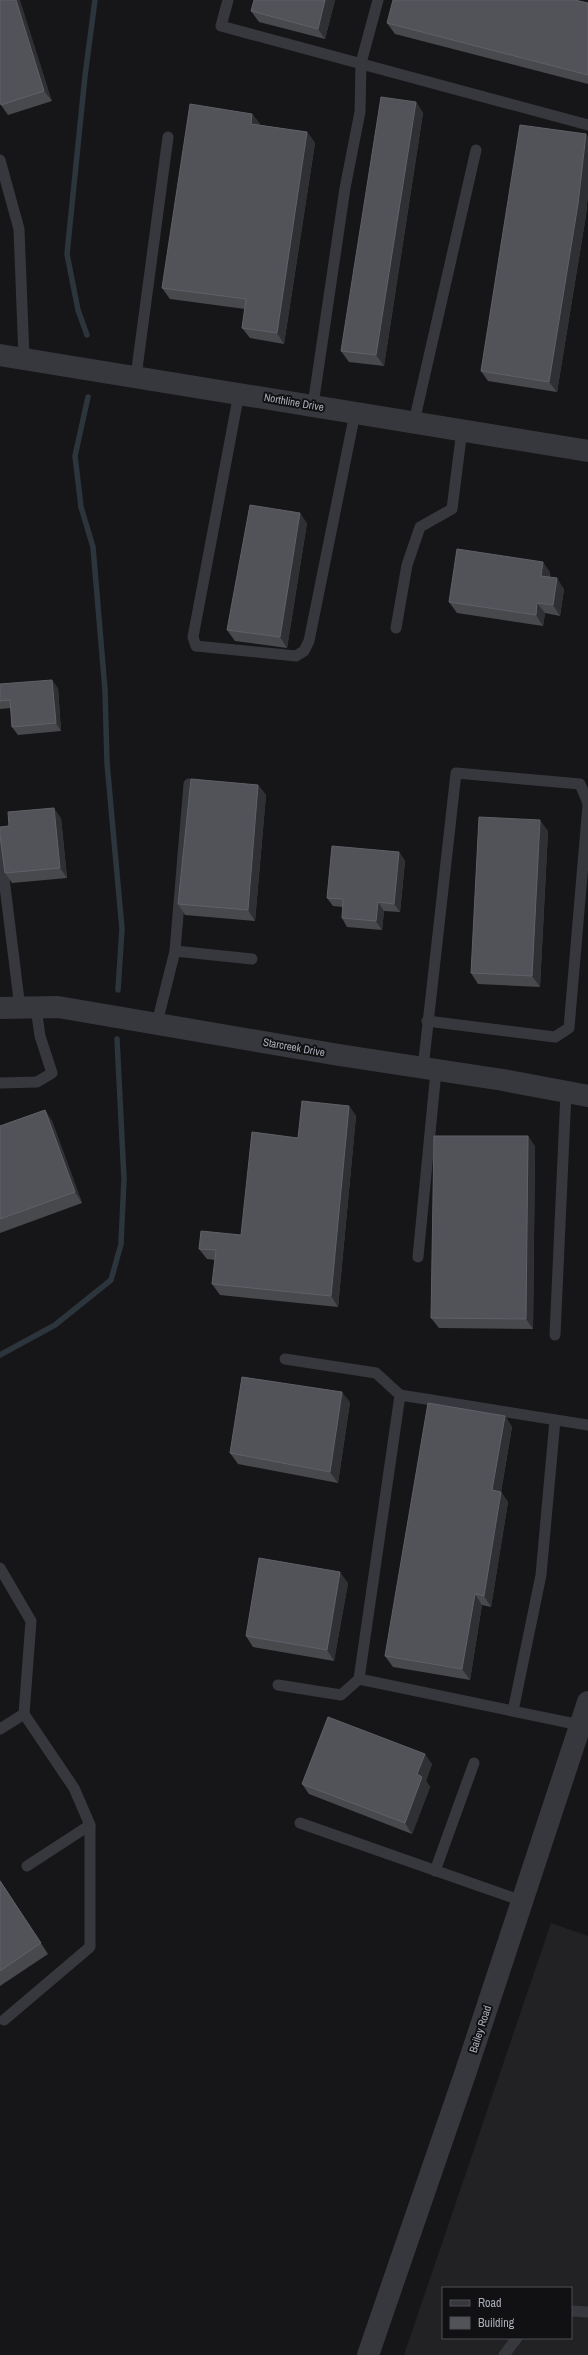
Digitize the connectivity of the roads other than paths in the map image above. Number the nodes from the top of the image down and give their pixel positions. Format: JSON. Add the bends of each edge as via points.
{"nodes":[{"id":1,"x":228,"y":0,"type":"edge"},
{"id":2,"x":378,"y":0,"type":"edge"},
{"id":3,"x":361,"y":63,"type":"junction"},
{"id":4,"x":588,"y":125,"type":"edge"},
{"id":5,"x":168,"y":137,"type":"dead end"},
{"id":6,"x":476,"y":150,"type":"dead end"},
{"id":7,"x":0,"y":160,"type":"edge"},
{"id":8,"x":0,"y":354,"type":"edge"},
{"id":9,"x":24,"y":358,"type":"junction"},
{"id":10,"x":136,"y":376,"type":"junction"},
{"id":11,"x":239,"y":393,"type":"junction"},
{"id":12,"x":313,"y":405,"type":"junction"},
{"id":13,"x":355,"y":413,"type":"junction"},
{"id":14,"x":414,"y":422,"type":"junction"},
{"id":15,"x":462,"y":430,"type":"junction"},
{"id":16,"x":588,"y":451,"type":"edge"},
{"id":17,"x":396,"y":628,"type":"dead end"},
{"id":18,"x":189,"y":784,"type":"edge"},
{"id":19,"x":588,"y":804,"type":"edge"},
{"id":20,"x":0,"y":846,"type":"edge"},
{"id":21,"x":175,"y":951,"type":"junction"},
{"id":22,"x":252,"y":958,"type":"dead end"},
{"id":23,"x":18,"y":1008,"type":"edge"},
{"id":24,"x":427,"y":1021,"type":"junction"},
{"id":25,"x":156,"y":1023,"type":"junction"},
{"id":26,"x":429,"y":1069,"type":"junction"},
{"id":27,"x":0,"y":1083,"type":"edge"},
{"id":28,"x":566,"y":1092,"type":"junction"},
{"id":29,"x":588,"y":1096,"type":"edge"},
{"id":30,"x":418,"y":1257,"type":"dead end"},
{"id":31,"x":555,"y":1335,"type":"dead end"},
{"id":32,"x":285,"y":1359,"type":"dead end"},
{"id":33,"x":400,"y":1395,"type":"junction"},
{"id":34,"x":555,"y":1420,"type":"junction"},
{"id":35,"x":588,"y":1425,"type":"edge"},
{"id":36,"x":0,"y":1568,"type":"edge"},
{"id":37,"x":359,"y":1679,"type":"junction"},
{"id":38,"x":278,"y":1685,"type":"dead end"},
{"id":39,"x":588,"y":1702,"type":"edge"},
{"id":40,"x":512,"y":1711,"type":"junction"},
{"id":41,"x":24,"y":1714,"type":"junction"},
{"id":42,"x":580,"y":1726,"type":"junction"},
{"id":43,"x":0,"y":1729,"type":"edge"},
{"id":44,"x":474,"y":1763,"type":"dead end"},
{"id":45,"x":300,"y":1824,"type":"dead end"},
{"id":46,"x":90,"y":1825,"type":"junction"},
{"id":47,"x":27,"y":1866,"type":"dead end"},
{"id":48,"x":435,"y":1871,"type":"junction"},
{"id":49,"x":522,"y":1901,"type":"junction"},
{"id":50,"x":4,"y":2020,"type":"dead end"},
{"id":51,"x":572,"y":2311,"type":"edge"},
{"id":52,"x":588,"y":2312,"type":"edge"},
{"id":53,"x":516,"y":2339,"type":"edge"},
{"id":54,"x":368,"y":2355,"type":"edge"},
{"id":55,"x":504,"y":2355,"type":"edge"}],
"edges":[{"from":1,"to":3,"type":"lane","via":[[221,26]]},
{"from":2,"to":3,"type":"lane"},
{"from":3,"to":4,"type":"lane"},
{"from":3,"to":12,"type":"lane","via":[[360,112],[344,195]]},
{"from":5,"to":10,"type":"lane"},
{"from":6,"to":14,"type":"lane"},
{"from":7,"to":9,"type":"lane","via":[[19,229]]},
{"from":8,"to":9,"type":"street","name":"Northline Drive"},
{"from":9,"to":10,"type":"street","name":"Northline Drive"},
{"from":10,"to":11,"type":"street","name":"Northline Drive"},
{"from":11,"to":12,"type":"street","name":"Northline Drive"},
{"from":11,"to":13,"type":"lane","via":[[193,637],[196,646],[296,656],[304,652],[309,641]]},
{"from":12,"to":13,"type":"street","name":"Northline Drive"},
{"from":13,"to":14,"type":"street","name":"Northline Drive"},
{"from":14,"to":15,"type":"street","name":"Northline Drive"},
{"from":15,"to":16,"type":"street","name":"Northline Drive"},
{"from":15,"to":17,"type":"lane","via":[[452,509],[420,527],[407,565]]},
{"from":18,"to":21,"type":"lane"},
{"from":19,"to":24,"type":"lane","via":[[569,1028],[555,1036]]},
{"from":19,"to":24,"type":"lane","via":[[580,784],[456,773]]},
{"from":20,"to":23,"type":"lane"},
{"from":21,"to":22,"type":"lane"},
{"from":21,"to":25,"type":"lane"},
{"from":23,"to":25,"type":"street","name":"Starcreek Drive","via":[[58,1007]]},
{"from":23,"to":27,"type":"lane","via":[[40,1036],[52,1073],[36,1082]]},
{"from":24,"to":26,"type":"lane"},
{"from":25,"to":26,"type":"street","name":"Starcreek Drive"},
{"from":26,"to":28,"type":"street","name":"Starcreek Drive"},
{"from":26,"to":30,"type":"lane"},
{"from":28,"to":29,"type":"street","name":"Starcreek Drive"},
{"from":28,"to":31,"type":"lane"},
{"from":32,"to":33,"type":"lane","via":[[376,1373]]},
{"from":33,"to":34,"type":"lane"},
{"from":33,"to":37,"type":"lane"},
{"from":34,"to":35,"type":"lane"},
{"from":34,"to":40,"type":"lane","via":[[541,1575]]},
{"from":36,"to":41,"type":"lane","via":[[31,1621]]},
{"from":37,"to":38,"type":"lane","via":[[341,1695]]},
{"from":37,"to":40,"type":"lane"},
{"from":39,"to":42,"type":"street","name":"Bailey Road"},
{"from":40,"to":42,"type":"lane"},
{"from":41,"to":43,"type":"lane"},
{"from":41,"to":46,"type":"lane","via":[[74,1788]]},
{"from":42,"to":49,"type":"street","name":"Bailey Road"},
{"from":44,"to":48,"type":"lane"},
{"from":45,"to":48,"type":"lane"},
{"from":46,"to":47,"type":"lane"},
{"from":46,"to":50,"type":"lane","via":[[90,1947]]},
{"from":48,"to":49,"type":"lane"},
{"from":49,"to":54,"type":"street","name":"Bailey Road","via":[[466,2074]]},
{"from":51,"to":52,"type":"lane"},
{"from":53,"to":55,"type":"lane"}]}
